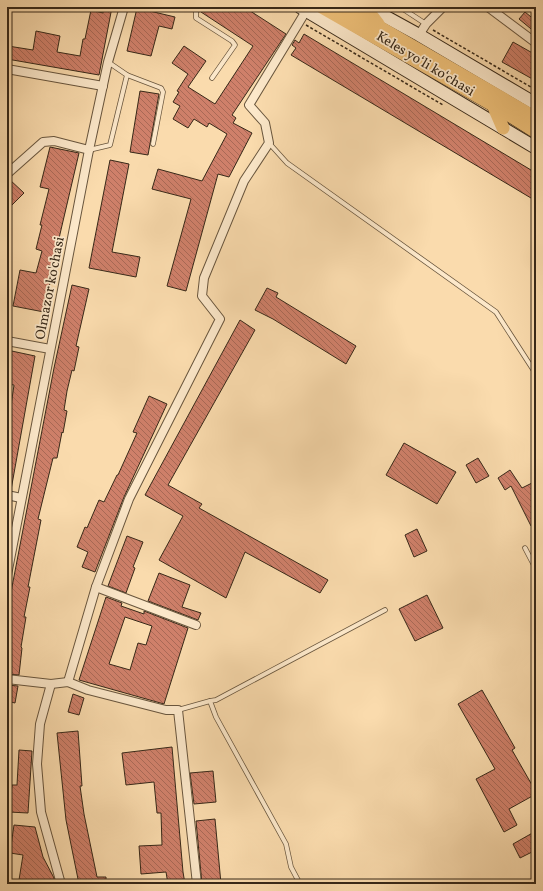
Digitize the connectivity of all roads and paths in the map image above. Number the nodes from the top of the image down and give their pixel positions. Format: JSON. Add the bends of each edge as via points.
{"nodes":[{"id":1,"x":124,"y":7,"type":"edge"},
{"id":2,"x":200,"y":7,"type":"edge"},
{"id":3,"x":284,"y":7,"type":"edge"},
{"id":4,"x":322,"y":7,"type":"edge"},
{"id":5,"x":345,"y":7,"type":"edge"},
{"id":6,"x":367,"y":7,"type":"edge"},
{"id":7,"x":400,"y":7,"type":"edge"},
{"id":8,"x":443,"y":7,"type":"edge"},
{"id":9,"x":488,"y":7,"type":"edge"},
{"id":10,"x":302,"y":13,"type":"edge"},
{"id":11,"x":428,"y":26,"type":"junction"},
{"id":12,"x":382,"y":29,"type":"junction"},
{"id":13,"x":419,"y":36,"type":"junction"},
{"id":14,"x":536,"y":43,"type":"edge"},
{"id":15,"x":108,"y":62,"type":"junction"},
{"id":16,"x":7,"y":69,"type":"edge"},
{"id":17,"x":127,"y":75,"type":"junction"},
{"id":18,"x":212,"y":78,"type":"dead end"},
{"id":19,"x":103,"y":86,"type":"junction"},
{"id":20,"x":536,"y":90,"type":"edge"},
{"id":21,"x":536,"y":104,"type":"edge"},
{"id":22,"x":493,"y":106,"type":"junction"},
{"id":23,"x":447,"y":108,"type":"dead end"},
{"id":24,"x":536,"y":118,"type":"edge"},
{"id":25,"x":504,"y":128,"type":"junction"},
{"id":26,"x":536,"y":132,"type":"edge"},
{"id":27,"x":270,"y":143,"type":"junction"},
{"id":28,"x":153,"y":144,"type":"dead end"},
{"id":29,"x":536,"y":148,"type":"edge"},
{"id":30,"x":89,"y":150,"type":"junction"},
{"id":31,"x":7,"y":174,"type":"edge"},
{"id":32,"x":7,"y":341,"type":"edge"},
{"id":33,"x":50,"y":349,"type":"junction"},
{"id":34,"x":536,"y":374,"type":"edge"},
{"id":35,"x":7,"y":495,"type":"edge"},
{"id":36,"x":21,"y":498,"type":"junction"},
{"id":37,"x":525,"y":548,"type":"dead end"},
{"id":38,"x":536,"y":569,"type":"edge"},
{"id":39,"x":7,"y":575,"type":"edge"},
{"id":40,"x":96,"y":587,"type":"junction"},
{"id":41,"x":385,"y":610,"type":"dead end"},
{"id":42,"x":196,"y":625,"type":"dead end"},
{"id":43,"x":7,"y":679,"type":"edge"},
{"id":44,"x":68,"y":682,"type":"junction"},
{"id":45,"x":51,"y":684,"type":"junction"},
{"id":46,"x":210,"y":701,"type":"junction"},
{"id":47,"x":178,"y":710,"type":"junction"},
{"id":48,"x":60,"y":884,"type":"edge"},
{"id":49,"x":197,"y":884,"type":"edge"},
{"id":50,"x":300,"y":884,"type":"edge"}],
"edges":[{"from":1,"to":15,"type":"street","name":"Olmazor ko'chasi"},
{"from":2,"to":18,"type":"lane","via":[[196,12],[196,18],[235,45]]},
{"from":3,"to":10,"type":"path","via":[[293,13],[293,17]]},
{"from":4,"to":22,"type":"main road","name":"Keles yoʻli koʻchasi"},
{"from":5,"to":12,"type":"main road","name":"Keles yoʻli koʻchasi"},
{"from":6,"to":12,"type":"main road"},
{"from":6,"to":13,"type":"street","name":"Keles yoʻli koʻchasi"},
{"from":7,"to":11,"type":"lane"},
{"from":8,"to":11,"type":"street"},
{"from":9,"to":14,"type":"street"},
{"from":10,"to":23,"type":"path"},
{"from":10,"to":25,"type":"street","name":"Keles yoʻli koʻchasi"},
{"from":10,"to":27,"type":"street","via":[[249,105],[265,123]]},
{"from":11,"to":13,"type":"street"},
{"from":11,"to":20,"type":"path"},
{"from":12,"to":24,"type":"main road","name":"Keles yoʻli koʻchasi"},
{"from":13,"to":21,"type":"street","name":"Keles yoʻli koʻchasi"},
{"from":15,"to":17,"type":"lane"},
{"from":15,"to":19,"type":"street","name":"Olmazor ko'chasi"},
{"from":16,"to":19,"type":"street"},
{"from":17,"to":28,"type":"lane","via":[[161,88],[163,92]]},
{"from":17,"to":30,"type":"lane","via":[[110,145]]},
{"from":19,"to":30,"type":"street","name":"Olmazor ko'chasi"},
{"from":22,"to":25,"type":"main road"},
{"from":22,"to":26,"type":"main road","name":"Keles yoʻli koʻchasi"},
{"from":25,"to":29,"type":"street","name":"Keles yoʻli koʻchasi"},
{"from":27,"to":34,"type":"lane","via":[[287,163],[496,312]]},
{"from":27,"to":40,"type":"street","via":[[244,181],[204,278],[202,296],[220,319],[129,499]]},
{"from":30,"to":31,"type":"street","via":[[54,141],[43,142]]},
{"from":30,"to":33,"type":"street","name":"Olmazor ko'chasi"},
{"from":32,"to":33,"type":"street"},
{"from":33,"to":36,"type":"street","name":"Olmazor ko'chasi"},
{"from":35,"to":36,"type":"street"},
{"from":36,"to":39,"type":"street","name":"Olmazor ko'chasi"},
{"from":37,"to":38,"type":"lane"},
{"from":40,"to":42,"type":"street"},
{"from":40,"to":44,"type":"street"},
{"from":41,"to":46,"type":"lane"},
{"from":43,"to":45,"type":"street"},
{"from":44,"to":45,"type":"street"},
{"from":44,"to":47,"type":"street","via":[[88,690],[158,708]]},
{"from":45,"to":48,"type":"street","via":[[40,724],[37,764],[40,812]]},
{"from":46,"to":47,"type":"lane"},
{"from":46,"to":50,"type":"lane","via":[[216,717],[286,844],[290,867]]},
{"from":47,"to":49,"type":"street"}]}
